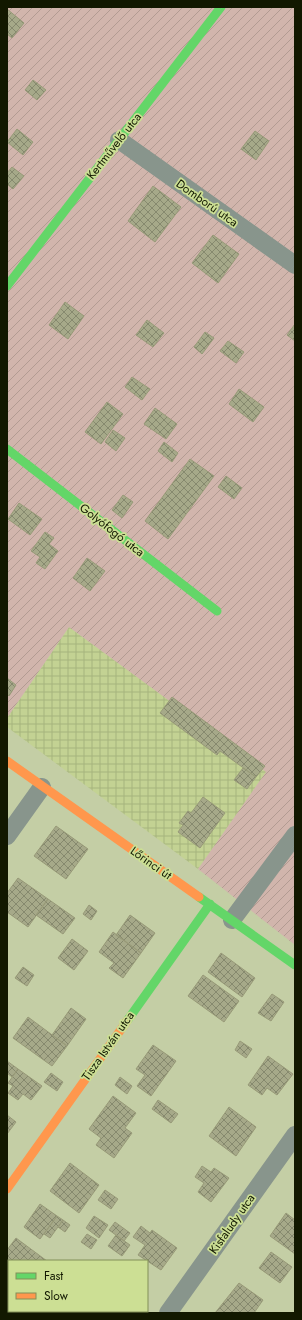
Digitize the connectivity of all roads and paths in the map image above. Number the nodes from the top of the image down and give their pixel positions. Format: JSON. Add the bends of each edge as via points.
{"nodes":[{"id":1,"x":221,"y":7,"type":"edge"},
{"id":2,"x":119,"y":140,"type":"junction"},
{"id":3,"x":295,"y":266,"type":"edge"},
{"id":4,"x":7,"y":286,"type":"edge"},
{"id":5,"x":7,"y":448,"type":"edge"},
{"id":6,"x":217,"y":611,"type":"dead end"},
{"id":7,"x":7,"y":761,"type":"edge"},
{"id":8,"x":42,"y":787,"type":"junction"},
{"id":9,"x":295,"y":835,"type":"edge"},
{"id":10,"x":7,"y":836,"type":"edge"},
{"id":11,"x":210,"y":904,"type":"junction"},
{"id":12,"x":232,"y":920,"type":"junction"},
{"id":13,"x":295,"y":965,"type":"edge"},
{"id":14,"x":295,"y":1135,"type":"edge"},
{"id":15,"x":7,"y":1189,"type":"edge"},
{"id":16,"x":168,"y":1313,"type":"edge"}],
"edges":[{"from":1,"to":2,"type":"street","name":"Kertművelő utca"},
{"from":2,"to":3,"type":"street","name":"Domború utca"},
{"from":2,"to":4,"type":"street","name":"Kertművelő utca"},
{"from":5,"to":6,"type":"street","name":"Golyófogó utca"},
{"from":7,"to":8,"type":"street","name":"Lőrinci út"},
{"from":8,"to":10,"type":"street"},
{"from":8,"to":11,"type":"street","name":"Lőrinci út"},
{"from":9,"to":12,"type":"street"},
{"from":11,"to":12,"type":"street","name":"Lőrinci út"},
{"from":11,"to":15,"type":"street","name":"Tisza István utca"},
{"from":12,"to":13,"type":"street","name":"Lőrinci út"},
{"from":14,"to":16,"type":"street","name":"Kisfaludy utca"}]}
